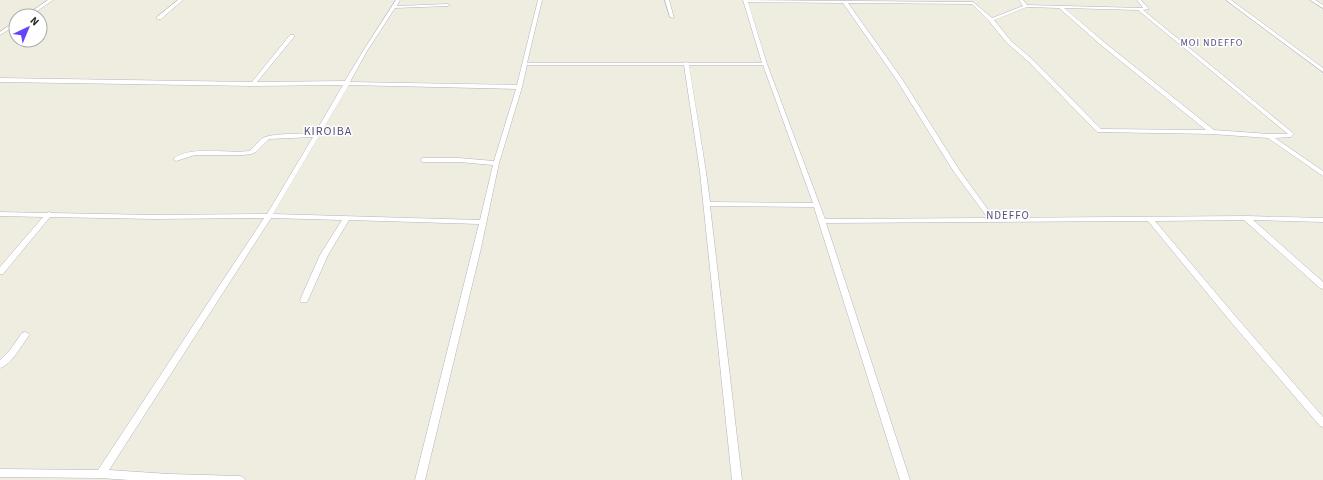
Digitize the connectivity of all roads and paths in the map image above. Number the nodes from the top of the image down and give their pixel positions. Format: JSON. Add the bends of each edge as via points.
{"nodes":[{"id":1,"x":51,"y":0,"type":"edge"},
{"id":2,"x":180,"y":0,"type":"edge"},
{"id":3,"x":398,"y":0,"type":"edge"},
{"id":4,"x":540,"y":0,"type":"edge"},
{"id":5,"x":667,"y":0,"type":"edge"},
{"id":6,"x":1021,"y":0,"type":"edge"},
{"id":7,"x":1138,"y":0,"type":"edge"},
{"id":8,"x":1228,"y":0,"type":"edge"},
{"id":9,"x":1312,"y":0,"type":"edge"},
{"id":10,"x":745,"y":1,"type":"edge"},
{"id":11,"x":844,"y":1,"type":"junction"},
{"id":12,"x":861,"y":1,"type":"edge"},
{"id":13,"x":448,"y":5,"type":"dead end"},
{"id":14,"x":1026,"y":6,"type":"junction"},
{"id":15,"x":393,"y":7,"type":"junction"},
{"id":16,"x":1060,"y":7,"type":"junction"},
{"id":17,"x":1323,"y":7,"type":"edge"},
{"id":18,"x":39,"y":8,"type":"edge"},
{"id":19,"x":1140,"y":10,"type":"junction"},
{"id":20,"x":672,"y":17,"type":"dead end"},
{"id":21,"x":159,"y":18,"type":"dead end"},
{"id":22,"x":991,"y":20,"type":"junction"},
{"id":23,"x":292,"y":36,"type":"dead end"},
{"id":24,"x":686,"y":63,"type":"junction"},
{"id":25,"x":525,"y":64,"type":"junction"},
{"id":26,"x":765,"y":64,"type":"junction"},
{"id":27,"x":1323,"y":70,"type":"edge"},
{"id":28,"x":0,"y":80,"type":"edge"},
{"id":29,"x":348,"y":83,"type":"junction"},
{"id":30,"x":253,"y":84,"type":"junction"},
{"id":31,"x":519,"y":87,"type":"junction"},
{"id":32,"x":1212,"y":132,"type":"junction"},
{"id":33,"x":316,"y":135,"type":"junction"},
{"id":34,"x":1269,"y":136,"type":"junction"},
{"id":35,"x":176,"y":158,"type":"dead end"},
{"id":36,"x":423,"y":160,"type":"dead end"},
{"id":37,"x":496,"y":163,"type":"junction"},
{"id":38,"x":1323,"y":174,"type":"edge"},
{"id":39,"x":707,"y":204,"type":"junction"},
{"id":40,"x":817,"y":205,"type":"junction"},
{"id":41,"x":0,"y":214,"type":"edge"},
{"id":42,"x":49,"y":214,"type":"junction"},
{"id":43,"x":269,"y":216,"type":"junction"},
{"id":44,"x":347,"y":218,"type":"junction"},
{"id":45,"x":1246,"y":218,"type":"junction"},
{"id":46,"x":992,"y":219,"type":"junction"},
{"id":47,"x":1151,"y":220,"type":"junction"},
{"id":48,"x":1323,"y":220,"type":"edge"},
{"id":49,"x":822,"y":221,"type":"junction"},
{"id":50,"x":483,"y":222,"type":"junction"},
{"id":51,"x":0,"y":272,"type":"edge"},
{"id":52,"x":1323,"y":286,"type":"edge"},
{"id":53,"x":304,"y":300,"type":"dead end"},
{"id":54,"x":25,"y":335,"type":"dead end"},
{"id":55,"x":0,"y":365,"type":"edge"},
{"id":56,"x":1323,"y":423,"type":"edge"},
{"id":57,"x":0,"y":473,"type":"edge"},
{"id":58,"x":101,"y":474,"type":"junction"},
{"id":59,"x":168,"y":479,"type":"edge"},
{"id":60,"x":240,"y":480,"type":"edge"},
{"id":61,"x":420,"y":480,"type":"edge"},
{"id":62,"x":737,"y":480,"type":"edge"},
{"id":63,"x":904,"y":480,"type":"edge"}],
"edges":[{"from":1,"to":18,"type":"street"},
{"from":2,"to":21,"type":"street"},
{"from":3,"to":15,"type":"street"},
{"from":4,"to":25,"type":"street"},
{"from":5,"to":20,"type":"street"},
{"from":6,"to":14,"type":"street"},
{"from":7,"to":19,"type":"street","via":[[1147,9]]},
{"from":8,"to":27,"type":"street"},
{"from":9,"to":17,"type":"street"},
{"from":10,"to":11,"type":"street"},
{"from":10,"to":26,"type":"street"},
{"from":11,"to":12,"type":"street"},
{"from":11,"to":46,"type":"street","via":[[899,79],[957,172]]},
{"from":12,"to":22,"type":"street","via":[[973,3]]},
{"from":13,"to":15,"type":"street"},
{"from":14,"to":16,"type":"street"},
{"from":14,"to":22,"type":"street"},
{"from":15,"to":29,"type":"street"},
{"from":16,"to":19,"type":"street"},
{"from":16,"to":32,"type":"street"},
{"from":19,"to":34,"type":"street","via":[[1291,134]]},
{"from":22,"to":32,"type":"street","via":[[1009,42],[1031,60],[1099,131]]},
{"from":23,"to":30,"type":"street"},
{"from":24,"to":25,"type":"street"},
{"from":24,"to":26,"type":"street"},
{"from":24,"to":39,"type":"street"},
{"from":25,"to":31,"type":"street"},
{"from":26,"to":40,"type":"street"},
{"from":28,"to":30,"type":"street"},
{"from":29,"to":30,"type":"street"},
{"from":29,"to":31,"type":"street"},
{"from":29,"to":33,"type":"street"},
{"from":31,"to":37,"type":"street"},
{"from":32,"to":34,"type":"street"},
{"from":33,"to":35,"type":"street","via":[[270,136],[252,151],[191,154]]},
{"from":33,"to":43,"type":"street"},
{"from":34,"to":38,"type":"street"},
{"from":36,"to":37,"type":"street"},
{"from":37,"to":50,"type":"street"},
{"from":39,"to":40,"type":"street"},
{"from":39,"to":62,"type":"street"},
{"from":40,"to":49,"type":"street"},
{"from":41,"to":42,"type":"street"},
{"from":42,"to":43,"type":"street","via":[[155,217]]},
{"from":42,"to":51,"type":"street"},
{"from":43,"to":44,"type":"street"},
{"from":43,"to":58,"type":"street"},
{"from":44,"to":50,"type":"street"},
{"from":44,"to":53,"type":"street","via":[[324,255]]},
{"from":45,"to":47,"type":"street"},
{"from":45,"to":48,"type":"street"},
{"from":45,"to":52,"type":"street"},
{"from":46,"to":47,"type":"street"},
{"from":46,"to":49,"type":"street"},
{"from":47,"to":56,"type":"street"},
{"from":49,"to":63,"type":"street"},
{"from":50,"to":61,"type":"street"},
{"from":54,"to":55,"type":"street","via":[[14,352]]},
{"from":57,"to":58,"type":"street"},
{"from":58,"to":59,"type":"street"},
{"from":59,"to":60,"type":"street"}]}
